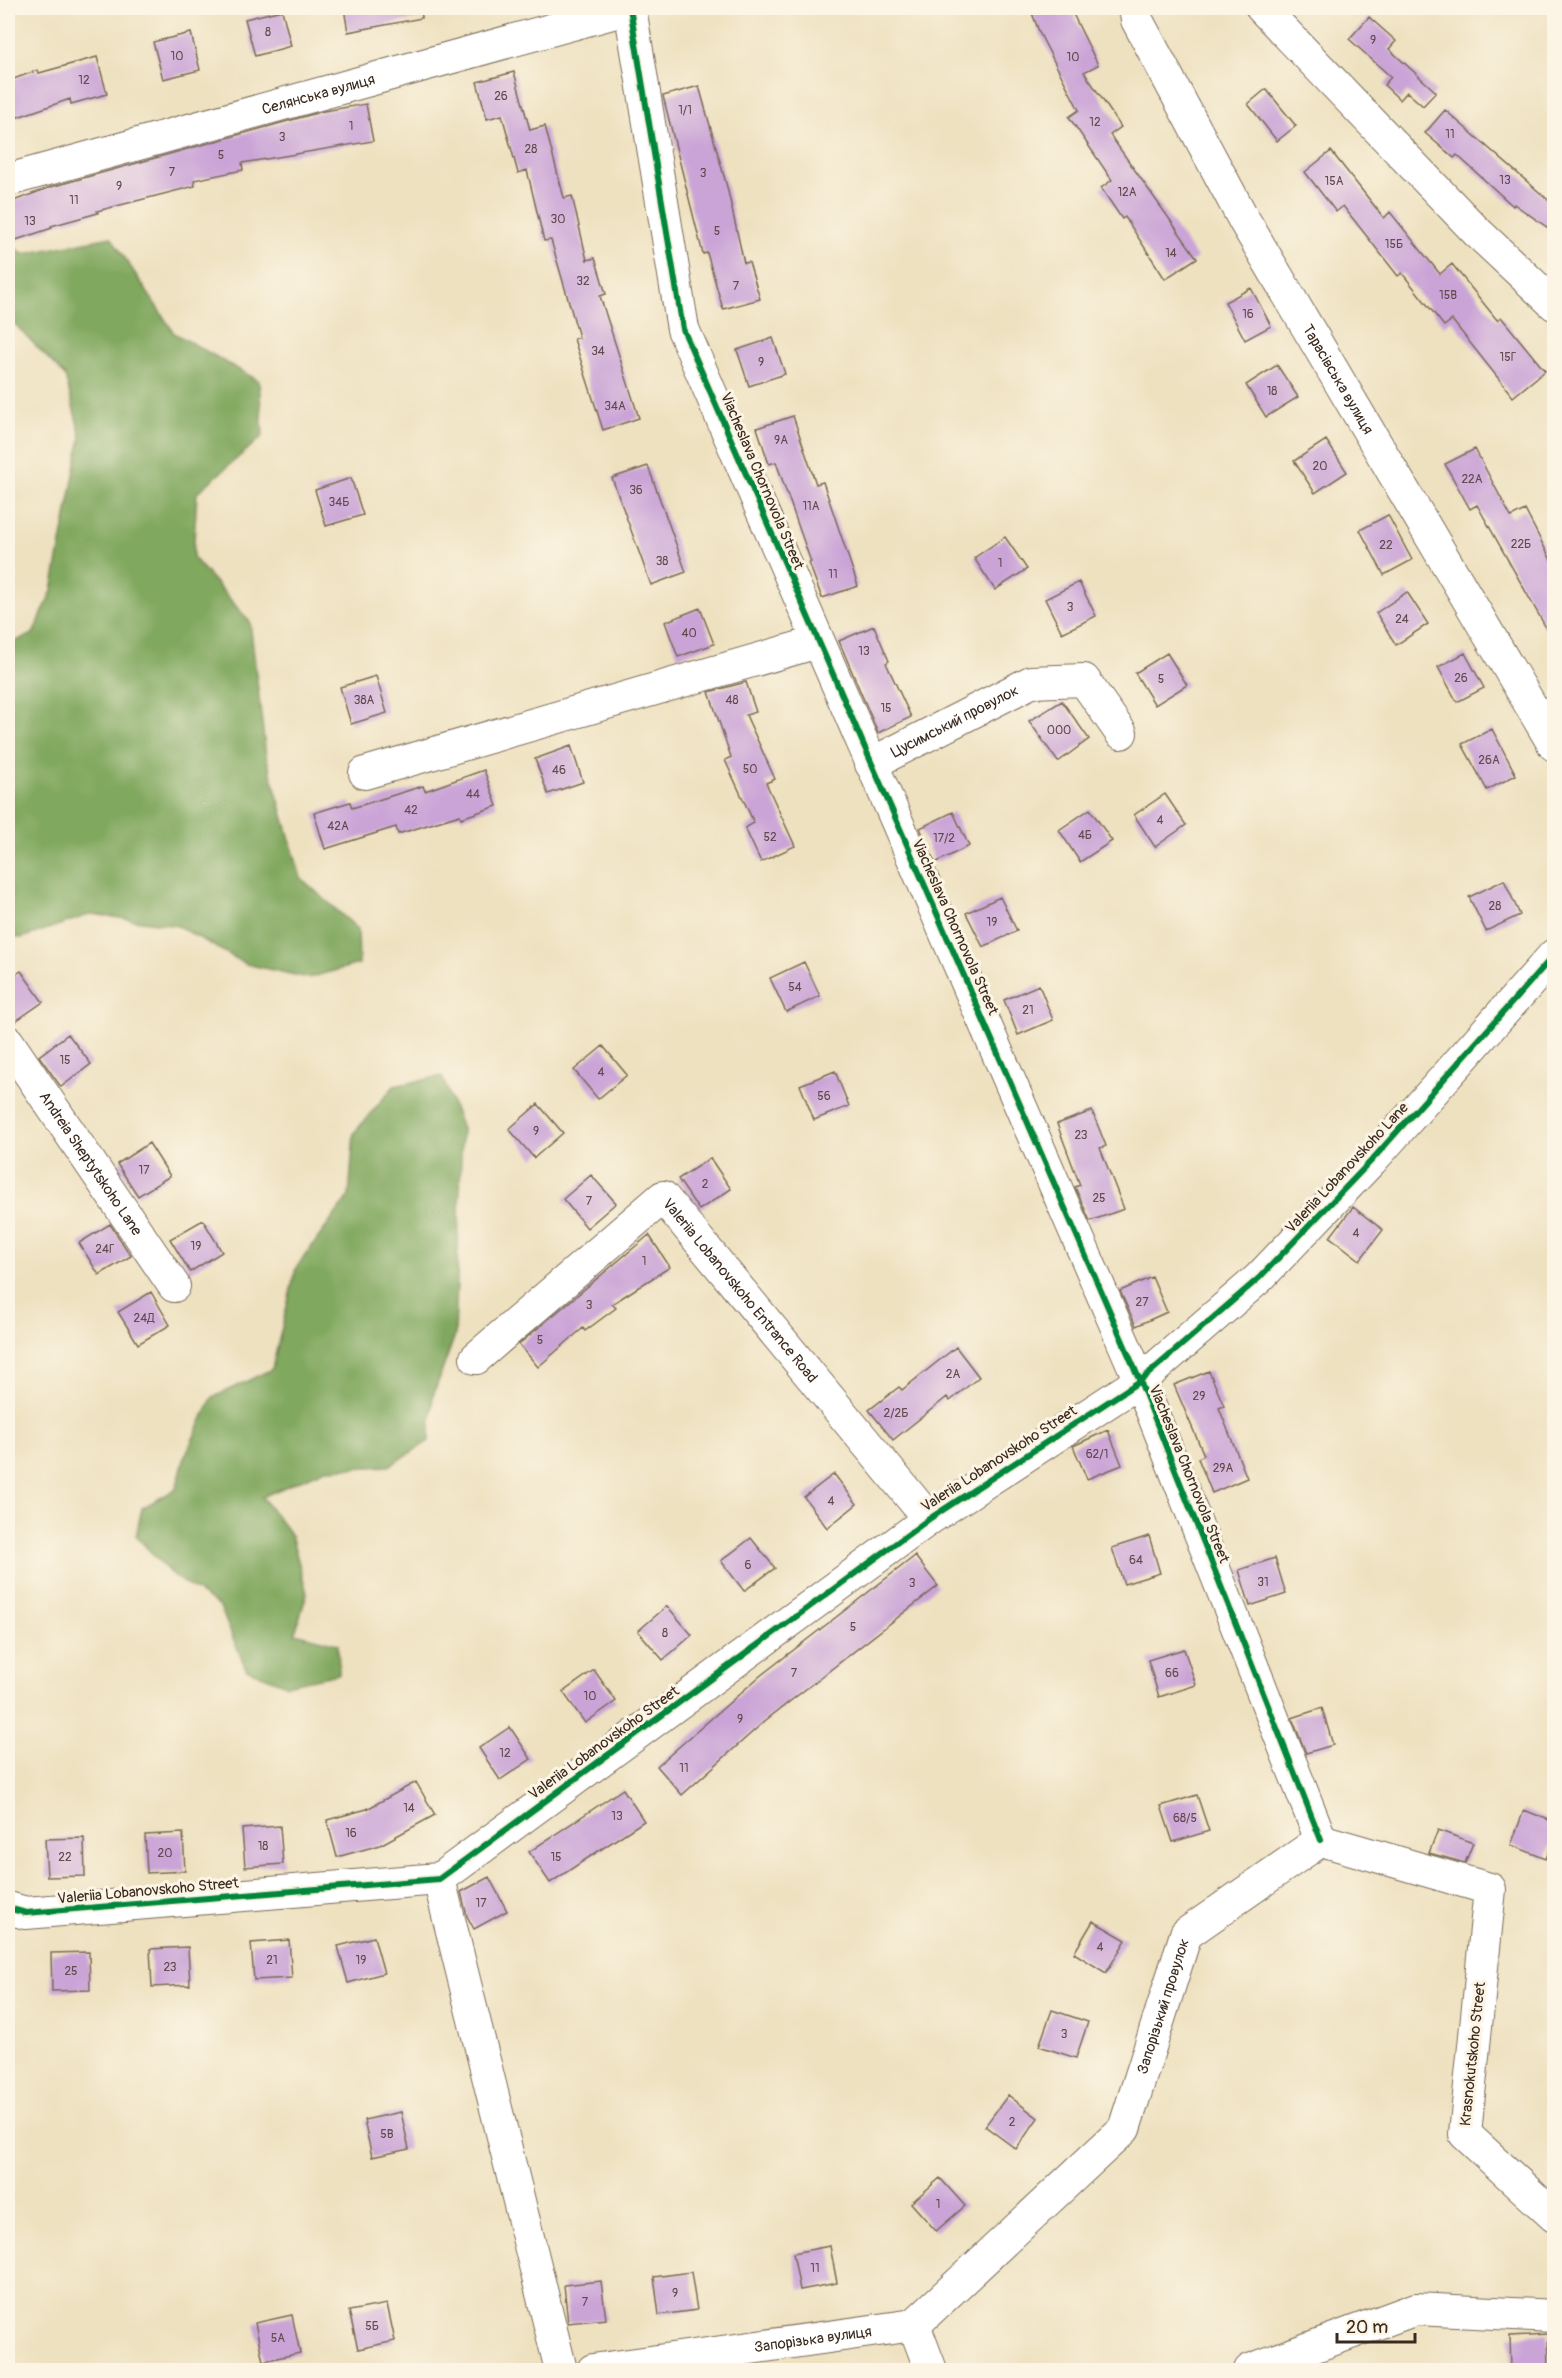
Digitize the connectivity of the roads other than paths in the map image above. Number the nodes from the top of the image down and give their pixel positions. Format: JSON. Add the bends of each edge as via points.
{"nodes":[{"id":1,"x":630,"y":8,"type":"edge"},
{"id":2,"x":1135,"y":8,"type":"edge"},
{"id":3,"x":1262,"y":8,"type":"edge"},
{"id":4,"x":8,"y":180,"type":"edge"},
{"id":5,"x":1554,"y":304,"type":"edge"},
{"id":6,"x":818,"y":642,"type":"junction"},
{"id":7,"x":1121,"y":733,"type":"dead end"},
{"id":8,"x":1554,"y":745,"type":"edge"},
{"id":9,"x":871,"y":764,"type":"junction"},
{"id":10,"x":365,"y":773,"type":"dead end"},
{"id":11,"x":1554,"y":954,"type":"edge"},
{"id":12,"x":8,"y":1042,"type":"edge"},
{"id":13,"x":174,"y":1286,"type":"dead end"},
{"id":14,"x":476,"y":1358,"type":"dead end"},
{"id":15,"x":1140,"y":1381,"type":"junction"},
{"id":16,"x":929,"y":1519,"type":"junction"},
{"id":17,"x":1320,"y":1840,"type":"junction"},
{"id":18,"x":439,"y":1879,"type":"junction"},
{"id":19,"x":8,"y":1908,"type":"edge"},
{"id":20,"x":1554,"y":2216,"type":"edge"},
{"id":21,"x":1554,"y":2316,"type":"edge"},
{"id":22,"x":914,"y":2325,"type":"junction"},
{"id":23,"x":561,"y":2370,"type":"edge"},
{"id":24,"x":593,"y":2370,"type":"edge"},
{"id":25,"x":931,"y":2370,"type":"edge"},
{"id":26,"x":1250,"y":2370,"type":"edge"}],
"edges":[{"from":1,"to":4,"type":"street","name":"Селянська вулиця"},
{"from":1,"to":6,"type":"street","name":"Viacheslava Chornovola Street","via":[[683,329]]},
{"from":2,"to":8,"type":"street","name":"Тарасівська вулиця","via":[[1137,21],[1244,220]]},
{"from":3,"to":5,"type":"street","via":[[1476,231]]},
{"from":6,"to":9,"type":"street","name":"Viacheslava Chornovola Street"},
{"from":6,"to":10,"type":"street"},
{"from":7,"to":9,"type":"street","name":"Цусимський провулок","via":[[1084,680],[1031,682]]},
{"from":9,"to":15,"type":"street","name":"Viacheslava Chornovola Street"},
{"from":11,"to":15,"type":"street","name":"Valeriia Lobanovskoho Lane","via":[[1371,1161],[1259,1278]]},
{"from":12,"to":13,"type":"street","name":"Andreia Sheptytskoho Lane"},
{"from":14,"to":16,"type":"street","name":"Valeriia Lobanovskoho Entrance Road","via":[[663,1197]]},
{"from":15,"to":16,"type":"street","name":"Valeriia Lobanovskoho Street"},
{"from":15,"to":17,"type":"street","name":"Viacheslava Chornovola Street"},
{"from":16,"to":18,"type":"street","name":"Valeriia Lobanovskoho Street"},
{"from":17,"to":20,"type":"street","name":"Krasnokutskoho Street","via":[[1490,1889],[1465,2134]]},
{"from":17,"to":22,"type":"street","name":"Запорізький провулок","via":[[1186,1934],[1124,2129]]},
{"from":18,"to":19,"type":"street","name":"Valeriia Lobanovskoho Street","via":[[26,1913]]},
{"from":18,"to":23,"type":"street"},
{"from":21,"to":26,"type":"street","via":[[1416,2309]]},
{"from":22,"to":24,"type":"street","name":"Запорізька вулиця"},
{"from":22,"to":25,"type":"street"}]}
